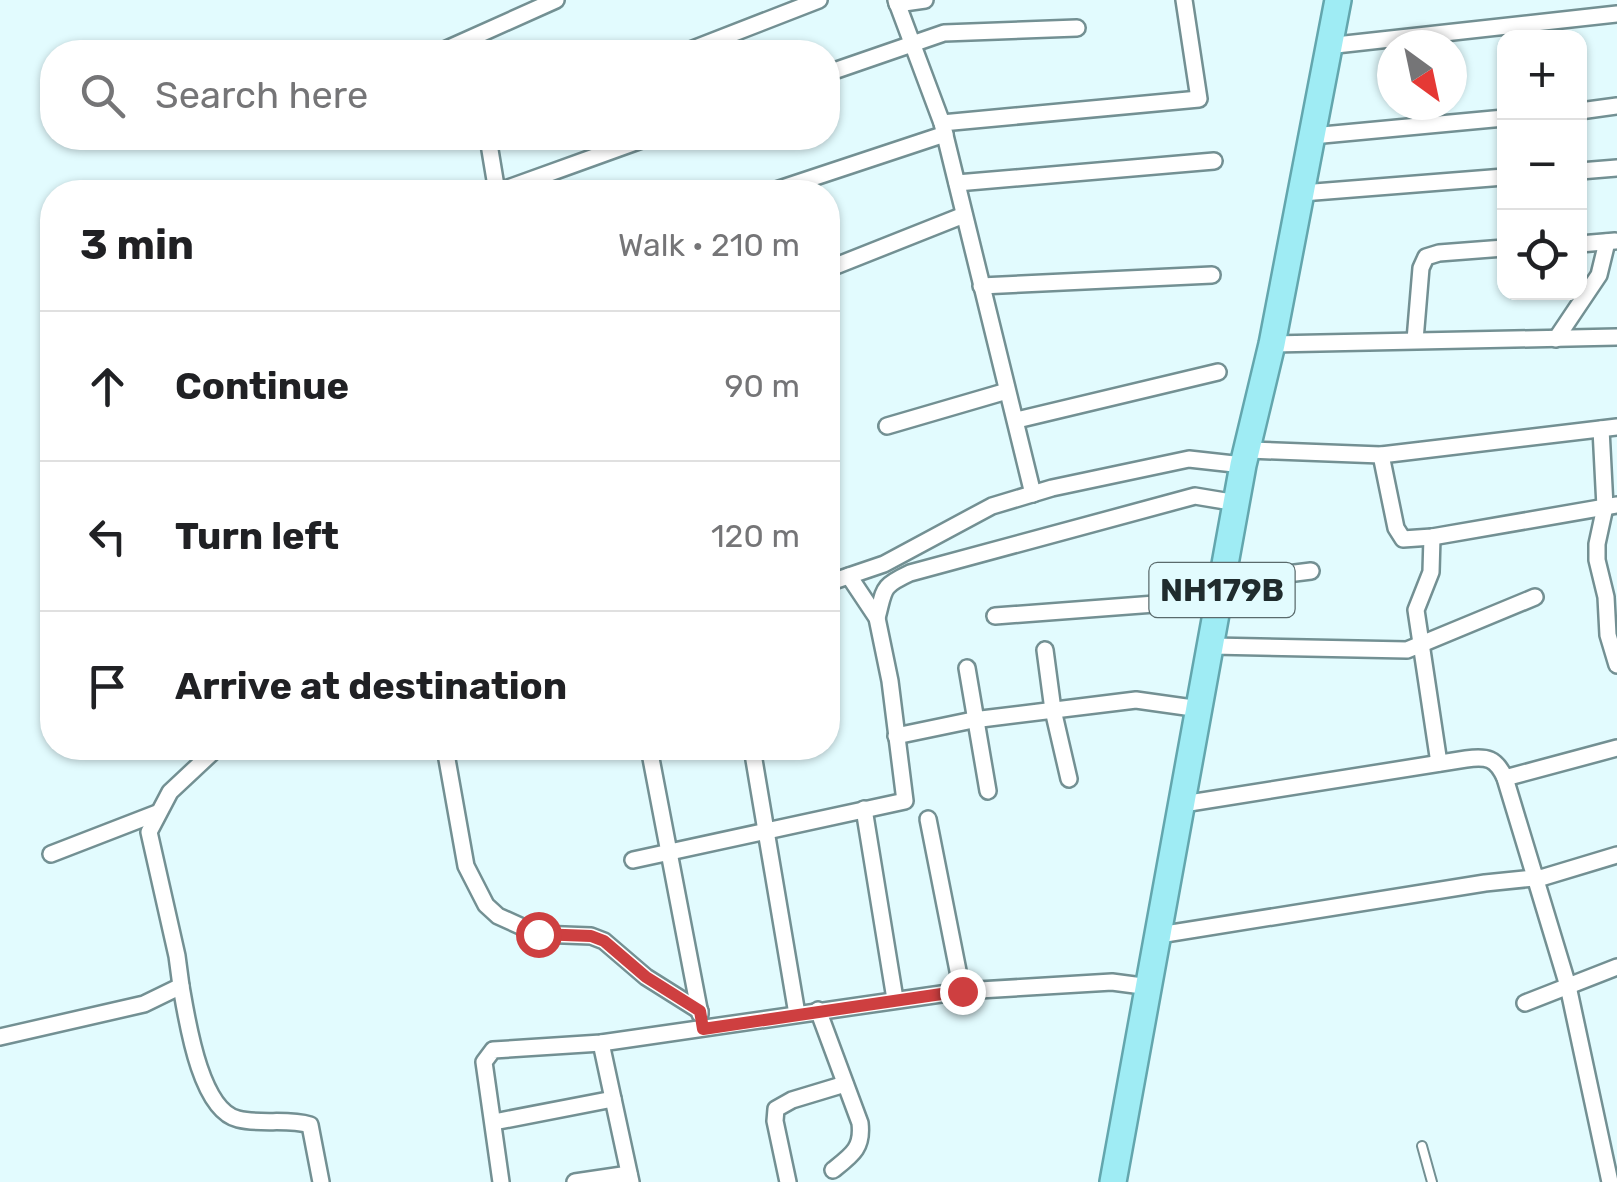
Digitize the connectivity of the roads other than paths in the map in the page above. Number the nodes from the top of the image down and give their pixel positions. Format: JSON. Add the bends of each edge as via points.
{"nodes":[{"id":1,"x":556,"y":0,"type":"edge"},
{"id":2,"x":819,"y":0,"type":"edge"},
{"id":3,"x":925,"y":0,"type":"edge"},
{"id":4,"x":1184,"y":0,"type":"edge"},
{"id":5,"x":1338,"y":0,"type":"edge"},
{"id":6,"x":896,"y":2,"type":"edge"},
{"id":7,"x":1617,"y":14,"type":"edge"},
{"id":8,"x":1077,"y":28,"type":"dead end"},
{"id":9,"x":474,"y":40,"type":"edge"},
{"id":10,"x":717,"y":40,"type":"edge"},
{"id":11,"x":912,"y":42,"type":"junction"},
{"id":12,"x":1326,"y":46,"type":"junction"},
{"id":13,"x":840,"y":68,"type":"edge"},
{"id":14,"x":1617,"y":106,"type":"edge"},
{"id":15,"x":1587,"y":109,"type":"edge"},
{"id":16,"x":1497,"y":119,"type":"edge"},
{"id":17,"x":944,"y":129,"type":"junction"},
{"id":18,"x":1312,"y":136,"type":"junction"},
{"id":19,"x":490,"y":150,"type":"edge"},
{"id":20,"x":614,"y":150,"type":"edge"},
{"id":21,"x":1214,"y":161,"type":"dead end"},
{"id":22,"x":1617,"y":168,"type":"edge"},
{"id":23,"x":1587,"y":170,"type":"edge"},
{"id":24,"x":1497,"y":178,"type":"edge"},
{"id":25,"x":495,"y":180,"type":"edge"},
{"id":26,"x":530,"y":180,"type":"edge"},
{"id":27,"x":803,"y":180,"type":"edge"},
{"id":28,"x":957,"y":183,"type":"junction"},
{"id":29,"x":1302,"y":193,"type":"junction"},
{"id":30,"x":964,"y":216,"type":"junction"},
{"id":31,"x":1612,"y":242,"type":"edge"},
{"id":32,"x":1587,"y":244,"type":"edge"},
{"id":33,"x":1497,"y":249,"type":"edge"},
{"id":34,"x":840,"y":264,"type":"edge"},
{"id":35,"x":1212,"y":274,"type":"dead end"},
{"id":36,"x":981,"y":286,"type":"junction"},
{"id":37,"x":1617,"y":337,"type":"edge"},
{"id":38,"x":1415,"y":340,"type":"junction"},
{"id":39,"x":1556,"y":340,"type":"junction"},
{"id":40,"x":1272,"y":344,"type":"junction"},
{"id":41,"x":1218,"y":372,"type":"dead end"},
{"id":42,"x":1007,"y":391,"type":"junction"},
{"id":43,"x":1016,"y":420,"type":"junction"},
{"id":44,"x":888,"y":426,"type":"dead end"},
{"id":45,"x":1609,"y":428,"type":"edge"},
{"id":46,"x":1381,"y":455,"type":"junction"},
{"id":47,"x":1246,"y":458,"type":"junction"},
{"id":48,"x":1033,"y":494,"type":"junction"},
{"id":49,"x":1236,"y":503,"type":"junction"},
{"id":50,"x":1611,"y":506,"type":"edge"},
{"id":51,"x":1432,"y":538,"type":"junction"},
{"id":52,"x":1311,"y":571,"type":"dead end"},
{"id":53,"x":849,"y":576,"type":"junction"},
{"id":54,"x":840,"y":579,"type":"edge"},
{"id":55,"x":1222,"y":590,"type":"junction"},
{"id":56,"x":1535,"y":597,"type":"dead end"},
{"id":57,"x":995,"y":616,"type":"dead end"},
{"id":58,"x":878,"y":618,"type":"junction"},
{"id":59,"x":1423,"y":645,"type":"junction"},
{"id":60,"x":1212,"y":646,"type":"junction"},
{"id":61,"x":1045,"y":650,"type":"dead end"},
{"id":62,"x":1617,"y":666,"type":"edge"},
{"id":63,"x":966,"y":668,"type":"dead end"},
{"id":64,"x":1200,"y":709,"type":"junction"},
{"id":65,"x":1053,"y":710,"type":"junction"},
{"id":66,"x":973,"y":720,"type":"junction"},
{"id":67,"x":896,"y":736,"type":"junction"},
{"id":68,"x":1617,"y":748,"type":"edge"},
{"id":69,"x":203,"y":760,"type":"edge"},
{"id":70,"x":447,"y":760,"type":"edge"},
{"id":71,"x":651,"y":760,"type":"edge"},
{"id":72,"x":754,"y":760,"type":"edge"},
{"id":73,"x":1438,"y":763,"type":"junction"},
{"id":74,"x":1506,"y":778,"type":"junction"},
{"id":75,"x":1069,"y":779,"type":"dead end"},
{"id":76,"x":988,"y":791,"type":"dead end"},
{"id":77,"x":1183,"y":804,"type":"junction"},
{"id":78,"x":864,"y":810,"type":"junction"},
{"id":79,"x":157,"y":812,"type":"junction"},
{"id":80,"x":928,"y":819,"type":"dead end"},
{"id":81,"x":767,"y":830,"type":"junction"},
{"id":82,"x":669,"y":852,"type":"junction"},
{"id":83,"x":51,"y":854,"type":"dead end"},
{"id":84,"x":1617,"y":855,"type":"edge"},
{"id":85,"x":633,"y":860,"type":"dead end"},
{"id":86,"x":1536,"y":878,"type":"junction"},
{"id":87,"x":1159,"y":935,"type":"junction"},
{"id":88,"x":1617,"y":966,"type":"edge"},
{"id":89,"x":180,"y":986,"type":"junction"},
{"id":90,"x":1568,"y":986,"type":"junction"},
{"id":91,"x":1150,"y":987,"type":"junction"},
{"id":92,"x":962,"y":991,"type":"junction"},
{"id":93,"x":895,"y":998,"type":"junction"},
{"id":94,"x":1526,"y":1003,"type":"dead end"},
{"id":95,"x":818,"y":1010,"type":"junction"},
{"id":96,"x":700,"y":1011,"type":"junction"},
{"id":97,"x":797,"y":1014,"type":"junction"},
{"id":98,"x":703,"y":1029,"type":"junction"},
{"id":99,"x":0,"y":1037,"type":"edge"},
{"id":100,"x":602,"y":1043,"type":"junction"},
{"id":101,"x":844,"y":1084,"type":"junction"},
{"id":102,"x":612,"y":1099,"type":"junction"},
{"id":103,"x":494,"y":1122,"type":"junction"},
{"id":104,"x":1422,"y":1146,"type":"dead end"},
{"id":105,"x":833,"y":1170,"type":"dead end"},
{"id":106,"x":630,"y":1178,"type":"edge"},
{"id":107,"x":321,"y":1182,"type":"edge"},
{"id":108,"x":501,"y":1182,"type":"edge"},
{"id":109,"x":575,"y":1182,"type":"edge"},
{"id":110,"x":788,"y":1182,"type":"edge"},
{"id":111,"x":1113,"y":1182,"type":"edge"},
{"id":112,"x":1432,"y":1182,"type":"edge"},
{"id":113,"x":1610,"y":1182,"type":"edge"}],
"edges":[{"from":1,"to":9,"type":"street"},
{"from":2,"to":10,"type":"street"},
{"from":3,"to":6,"type":"street"},
{"from":4,"to":17,"type":"street","via":[[1199,99]]},
{"from":5,"to":12,"type":"highway","number":"NH179B"},
{"from":6,"to":11,"type":"street"},
{"from":7,"to":12,"type":"street"},
{"from":8,"to":11,"type":"street","via":[[962,30]]},
{"from":11,"to":13,"type":"street"},
{"from":11,"to":17,"type":"street"},
{"from":12,"to":18,"type":"highway","number":"NH179B"},
{"from":14,"to":15,"type":"street"},
{"from":16,"to":18,"type":"street"},
{"from":17,"to":27,"type":"street"},
{"from":17,"to":28,"type":"street"},
{"from":18,"to":29,"type":"highway","number":"NH179B"},
{"from":19,"to":25,"type":"street"},
{"from":20,"to":26,"type":"street"},
{"from":21,"to":28,"type":"street"},
{"from":22,"to":23,"type":"street"},
{"from":24,"to":29,"type":"street"},
{"from":28,"to":30,"type":"street"},
{"from":29,"to":40,"type":"highway","number":"NH179B"},
{"from":30,"to":34,"type":"street"},
{"from":30,"to":36,"type":"street"},
{"from":31,"to":32,"type":"street"},
{"from":31,"to":39,"type":"street","via":[[1599,275]]},
{"from":33,"to":38,"type":"street","via":[[1426,257]]},
{"from":35,"to":36,"type":"street"},
{"from":36,"to":42,"type":"street"},
{"from":37,"to":39,"type":"street"},
{"from":38,"to":39,"type":"street"},
{"from":38,"to":40,"type":"street"},
{"from":40,"to":47,"type":"highway","number":"NH179B"},
{"from":41,"to":43,"type":"street"},
{"from":42,"to":43,"type":"street"},
{"from":42,"to":44,"type":"street"},
{"from":43,"to":48,"type":"street"},
{"from":45,"to":46,"type":"street"},
{"from":45,"to":50,"type":"street"},
{"from":46,"to":47,"type":"street"},
{"from":46,"to":51,"type":"street","via":[[1398,535]]},
{"from":47,"to":48,"type":"street","via":[[1188,459]]},
{"from":47,"to":49,"type":"highway","number":"NH179B"},
{"from":48,"to":53,"type":"street","via":[[992,506]]},
{"from":49,"to":55,"type":"highway","number":"NH179B"},
{"from":49,"to":58,"type":"street","via":[[1195,496],[910,574],[888,583]]},
{"from":50,"to":51,"type":"street"},
{"from":50,"to":62,"type":"street","via":[[1597,560]]},
{"from":51,"to":59,"type":"street","via":[[1430,572],[1416,610]]},
{"from":52,"to":55,"type":"street"},
{"from":53,"to":54,"type":"street"},
{"from":53,"to":58,"type":"street"},
{"from":55,"to":57,"type":"street"},
{"from":55,"to":60,"type":"highway","number":"NH179B"},
{"from":56,"to":59,"type":"street"},
{"from":58,"to":67,"type":"street"},
{"from":59,"to":60,"type":"street","via":[[1388,651]]},
{"from":59,"to":73,"type":"street"},
{"from":60,"to":64,"type":"highway","number":"NH179B"},
{"from":61,"to":65,"type":"street"},
{"from":63,"to":66,"type":"street"},
{"from":64,"to":65,"type":"street","via":[[1136,700]]},
{"from":64,"to":77,"type":"highway","number":"NH179B"},
{"from":65,"to":66,"type":"street"},
{"from":65,"to":75,"type":"street"},
{"from":66,"to":67,"type":"street"},
{"from":66,"to":76,"type":"street"},
{"from":67,"to":78,"type":"street","via":[[905,800]]},
{"from":68,"to":74,"type":"street"},
{"from":69,"to":79,"type":"street"},
{"from":70,"to":96,"type":"street","via":[[466,866],[486,905],[538,934],[604,941]]},
{"from":71,"to":82,"type":"street"},
{"from":72,"to":81,"type":"street"},
{"from":73,"to":74,"type":"street","via":[[1485,756]]},
{"from":73,"to":77,"type":"street"},
{"from":74,"to":86,"type":"street"},
{"from":77,"to":87,"type":"highway","number":"NH179B"},
{"from":78,"to":81,"type":"street"},
{"from":78,"to":93,"type":"street"},
{"from":79,"to":83,"type":"street"},
{"from":79,"to":89,"type":"street","via":[[149,832]]},
{"from":80,"to":92,"type":"street"},
{"from":81,"to":82,"type":"street"},
{"from":81,"to":97,"type":"street"},
{"from":82,"to":85,"type":"street"},
{"from":82,"to":96,"type":"street"},
{"from":84,"to":86,"type":"street"},
{"from":86,"to":87,"type":"street"},
{"from":86,"to":90,"type":"street"},
{"from":87,"to":91,"type":"highway","number":"NH179B"},
{"from":88,"to":90,"type":"street"},
{"from":89,"to":99,"type":"street","via":[[144,1004]]},
{"from":89,"to":107,"type":"street","via":[[208,1092],[236,1119],[310,1125]]},
{"from":90,"to":94,"type":"street"},
{"from":90,"to":113,"type":"street"},
{"from":91,"to":92,"type":"street","via":[[1112,982]]},
{"from":91,"to":111,"type":"highway","number":"NH179B"},
{"from":92,"to":93,"type":"street"},
{"from":93,"to":95,"type":"street"},
{"from":95,"to":97,"type":"street"},
{"from":95,"to":101,"type":"street"},
{"from":96,"to":98,"type":"street"},
{"from":97,"to":98,"type":"street"},
{"from":98,"to":100,"type":"street"},
{"from":100,"to":102,"type":"street"},
{"from":100,"to":103,"type":"street","via":[[493,1050],[484,1062]]},
{"from":101,"to":105,"type":"street","via":[[862,1136],[860,1147]]},
{"from":101,"to":110,"type":"street","via":[[776,1109]]},
{"from":102,"to":103,"type":"street"},
{"from":102,"to":106,"type":"street"},
{"from":103,"to":108,"type":"street"},
{"from":104,"to":112,"type":"lane"},
{"from":106,"to":109,"type":"street"}]}
